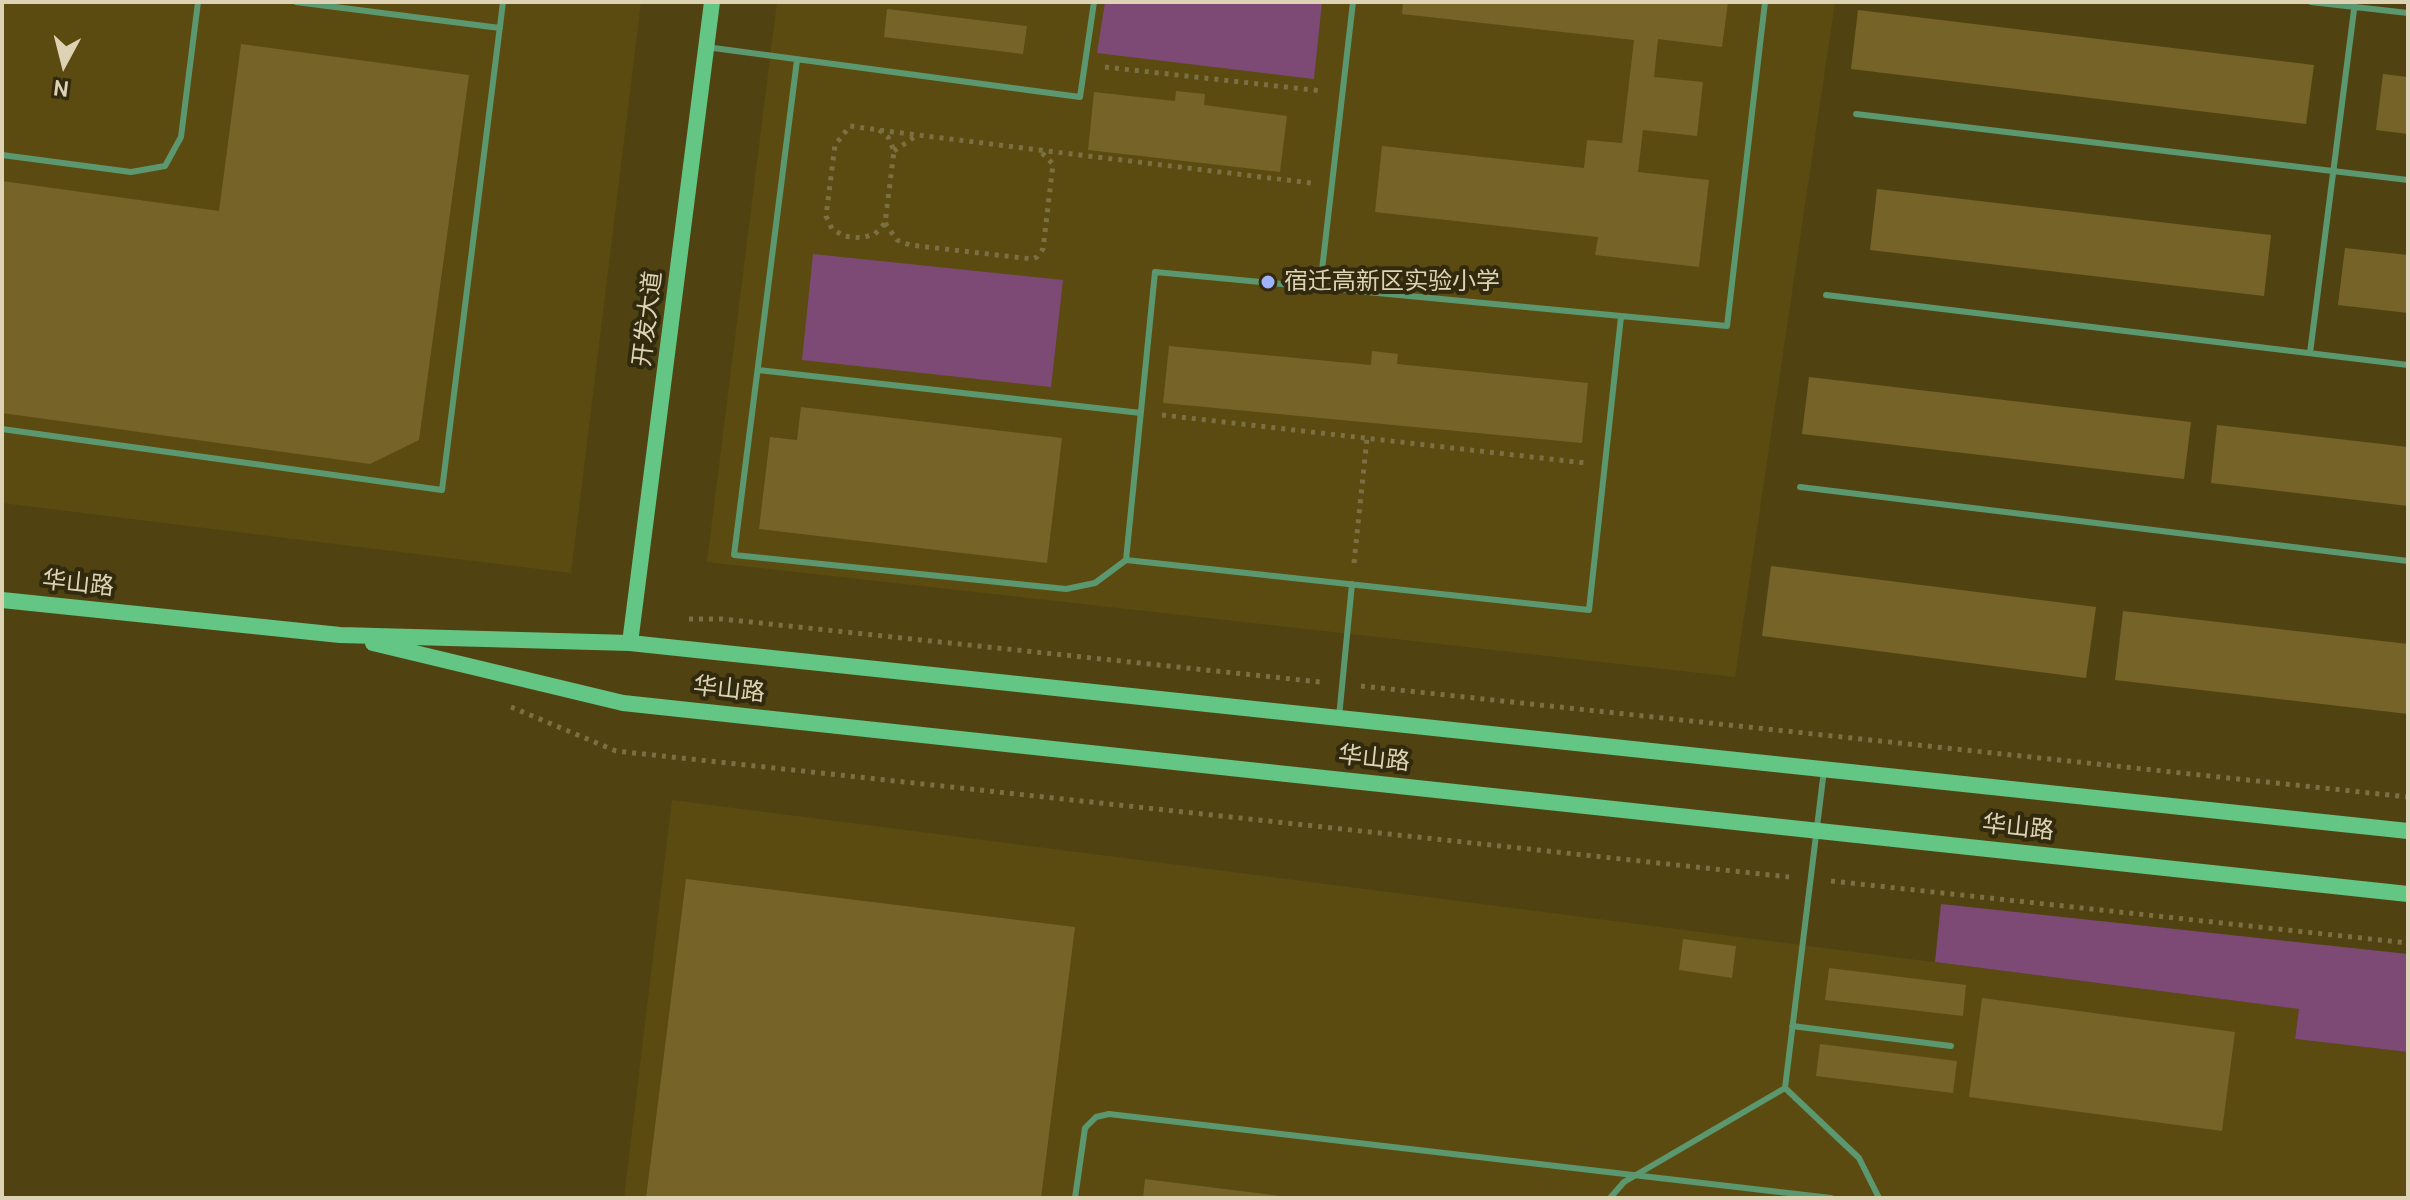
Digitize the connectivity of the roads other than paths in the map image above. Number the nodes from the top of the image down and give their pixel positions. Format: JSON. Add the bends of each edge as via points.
{"nodes":[{"id":1,"x":198,"y":2,"type":"edge"},
{"id":2,"x":296,"y":2,"type":"edge"},
{"id":3,"x":503,"y":2,"type":"edge"},
{"id":4,"x":712,"y":2,"type":"edge"},
{"id":5,"x":1094,"y":2,"type":"edge"},
{"id":6,"x":1353,"y":2,"type":"edge"},
{"id":7,"x":1765,"y":2,"type":"edge"},
{"id":8,"x":2311,"y":2,"type":"edge"},
{"id":9,"x":2356,"y":5,"type":"edge"},
{"id":10,"x":2408,"y":13,"type":"edge"},
{"id":11,"x":500,"y":28,"type":"junction"},
{"id":12,"x":706,"y":47,"type":"junction"},
{"id":13,"x":797,"y":60,"type":"junction"},
{"id":14,"x":1856,"y":114,"type":"dead end"},
{"id":15,"x":2,"y":155,"type":"edge"},
{"id":16,"x":2334,"y":171,"type":"junction"},
{"id":17,"x":2408,"y":180,"type":"edge"},
{"id":18,"x":1320,"y":287,"type":"junction"},
{"id":19,"x":1826,"y":295,"type":"dead end"},
{"id":20,"x":1621,"y":317,"type":"junction"},
{"id":21,"x":2310,"y":353,"type":"junction"},
{"id":22,"x":2408,"y":365,"type":"edge"},
{"id":23,"x":758,"y":370,"type":"junction"},
{"id":24,"x":1141,"y":413,"type":"junction"},
{"id":25,"x":2,"y":429,"type":"edge"},
{"id":26,"x":1800,"y":487,"type":"dead end"},
{"id":27,"x":1126,"y":560,"type":"junction"},
{"id":28,"x":2408,"y":561,"type":"edge"},
{"id":29,"x":1352,"y":584,"type":"junction"},
{"id":30,"x":2,"y":600,"type":"edge"},
{"id":31,"x":340,"y":635,"type":"junction"},
{"id":32,"x":630,"y":643,"type":"junction"},
{"id":33,"x":1339,"y":720,"type":"junction"},
{"id":34,"x":1824,"y":770,"type":"junction"},
{"id":35,"x":1816,"y":831,"type":"junction"},
{"id":36,"x":2408,"y":831,"type":"edge"},
{"id":37,"x":2408,"y":894,"type":"edge"},
{"id":38,"x":1792,"y":1026,"type":"junction"},
{"id":39,"x":1951,"y":1046,"type":"dead end"},
{"id":40,"x":1785,"y":1088,"type":"junction"},
{"id":41,"x":1635,"y":1176,"type":"junction"},
{"id":42,"x":1075,"y":1198,"type":"edge"},
{"id":43,"x":1610,"y":1198,"type":"edge"},
{"id":44,"x":1831,"y":1198,"type":"edge"},
{"id":45,"x":1879,"y":1198,"type":"edge"}],
"edges":[{"from":1,"to":15,"type":"lane","via":[[181,137],[165,166],[131,172]]},
{"from":2,"to":11,"type":"lane"},
{"from":3,"to":11,"type":"lane"},
{"from":4,"to":12,"type":"street","name":"开发大道"},
{"from":5,"to":13,"type":"lane","via":[[1080,97]]},
{"from":6,"to":18,"type":"lane"},
{"from":7,"to":20,"type":"lane","via":[[1727,326]]},
{"from":8,"to":9,"type":"lane"},
{"from":9,"to":10,"type":"lane"},
{"from":9,"to":16,"type":"lane"},
{"from":11,"to":25,"type":"lane","via":[[442,490]]},
{"from":12,"to":13,"type":"lane"},
{"from":12,"to":32,"type":"street","name":"开发大道"},
{"from":13,"to":23,"type":"lane"},
{"from":14,"to":16,"type":"lane"},
{"from":16,"to":17,"type":"lane"},
{"from":16,"to":21,"type":"lane"},
{"from":18,"to":20,"type":"lane"},
{"from":18,"to":24,"type":"lane","via":[[1155,272]]},
{"from":19,"to":21,"type":"lane"},
{"from":20,"to":29,"type":"lane","via":[[1589,610]]},
{"from":21,"to":22,"type":"lane"},
{"from":23,"to":24,"type":"lane"},
{"from":23,"to":27,"type":"lane","via":[[734,555],[1066,589],[1095,583]]},
{"from":24,"to":27,"type":"lane"},
{"from":26,"to":28,"type":"lane"},
{"from":27,"to":29,"type":"lane"},
{"from":29,"to":33,"type":"lane"},
{"from":30,"to":31,"type":"street","name":"华山路"},
{"from":31,"to":32,"type":"street","name":"华山路"},
{"from":31,"to":35,"type":"street","name":"华山路","via":[[623,703]]},
{"from":32,"to":33,"type":"street","name":"华山路"},
{"from":33,"to":34,"type":"street","name":"华山路"},
{"from":34,"to":35,"type":"lane"},
{"from":34,"to":36,"type":"street","name":"华山路"},
{"from":35,"to":37,"type":"street","name":"华山路"},
{"from":35,"to":38,"type":"lane"},
{"from":38,"to":39,"type":"lane"},
{"from":38,"to":40,"type":"lane"},
{"from":40,"to":41,"type":"lane"},
{"from":40,"to":45,"type":"lane","via":[[1859,1158]]},
{"from":41,"to":42,"type":"lane","via":[[1109,1114],[1085,1128]]},
{"from":41,"to":43,"type":"lane"},
{"from":41,"to":44,"type":"lane"}]}
